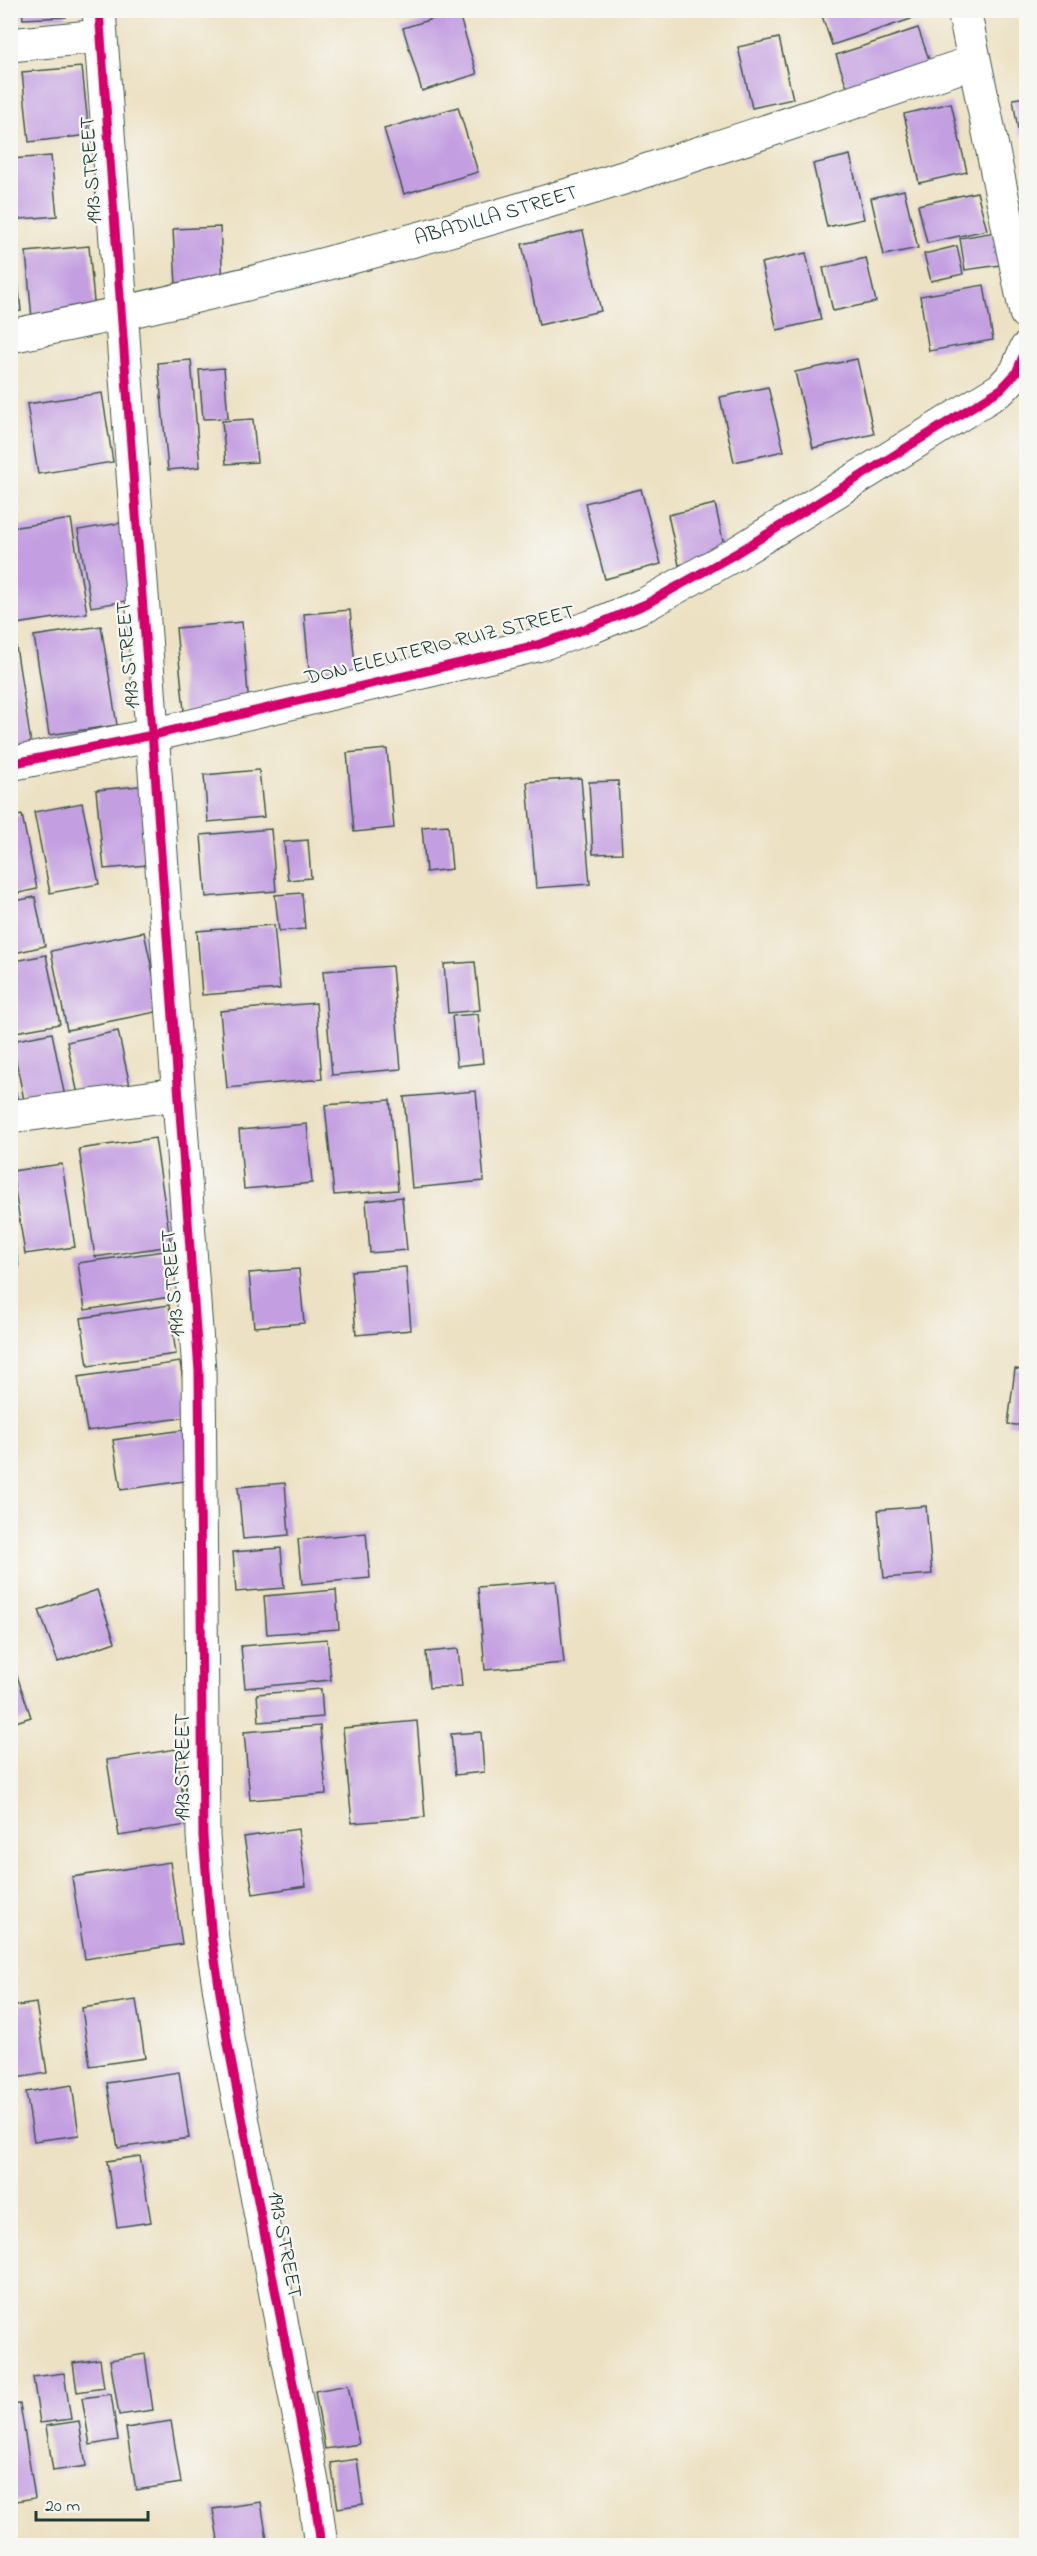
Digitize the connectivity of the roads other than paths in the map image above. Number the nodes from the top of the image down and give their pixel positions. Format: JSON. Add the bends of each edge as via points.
{"nodes":[{"id":1,"x":964,"y":10,"type":"edge"},
{"id":2,"x":99,"y":23,"type":"edge"},
{"id":3,"x":10,"y":45,"type":"edge"},
{"id":4,"x":974,"y":62,"type":"junction"},
{"id":5,"x":1026,"y":313,"type":"edge"},
{"id":6,"x":120,"y":315,"type":"junction"},
{"id":7,"x":10,"y":336,"type":"edge"},
{"id":8,"x":1026,"y":349,"type":"edge"},
{"id":9,"x":153,"y":735,"type":"junction"},
{"id":10,"x":10,"y":764,"type":"edge"},
{"id":11,"x":177,"y":1094,"type":"junction"},
{"id":12,"x":10,"y":1117,"type":"edge"},
{"id":13,"x":321,"y":2546,"type":"edge"}],
"edges":[{"from":1,"to":4,"type":"street"},
{"from":2,"to":3,"type":"street"},
{"from":2,"to":6,"type":"street","name":"1913 STREET"},
{"from":4,"to":5,"type":"street"},
{"from":4,"to":6,"type":"street","name":"ABADILLA STREET","via":[[638,174],[367,253]]},
{"from":6,"to":7,"type":"street","name":"ABADILLA STREET"},
{"from":6,"to":9,"type":"street","name":"1913 STREET"},
{"from":8,"to":9,"type":"street","name":"DON ELEUTERIO RUIZ STREET","via":[[1016,373],[1001,389],[735,554],[646,604],[537,645]]},
{"from":9,"to":10,"type":"street","name":"DON ELEUTERIO RUIZ STREET"},
{"from":9,"to":11,"type":"street","name":"1913 STREET"},
{"from":11,"to":12,"type":"street"},
{"from":11,"to":13,"type":"street","name":"1913 STREET","via":[[199,1371],[203,1836],[212,1940]]}]}
